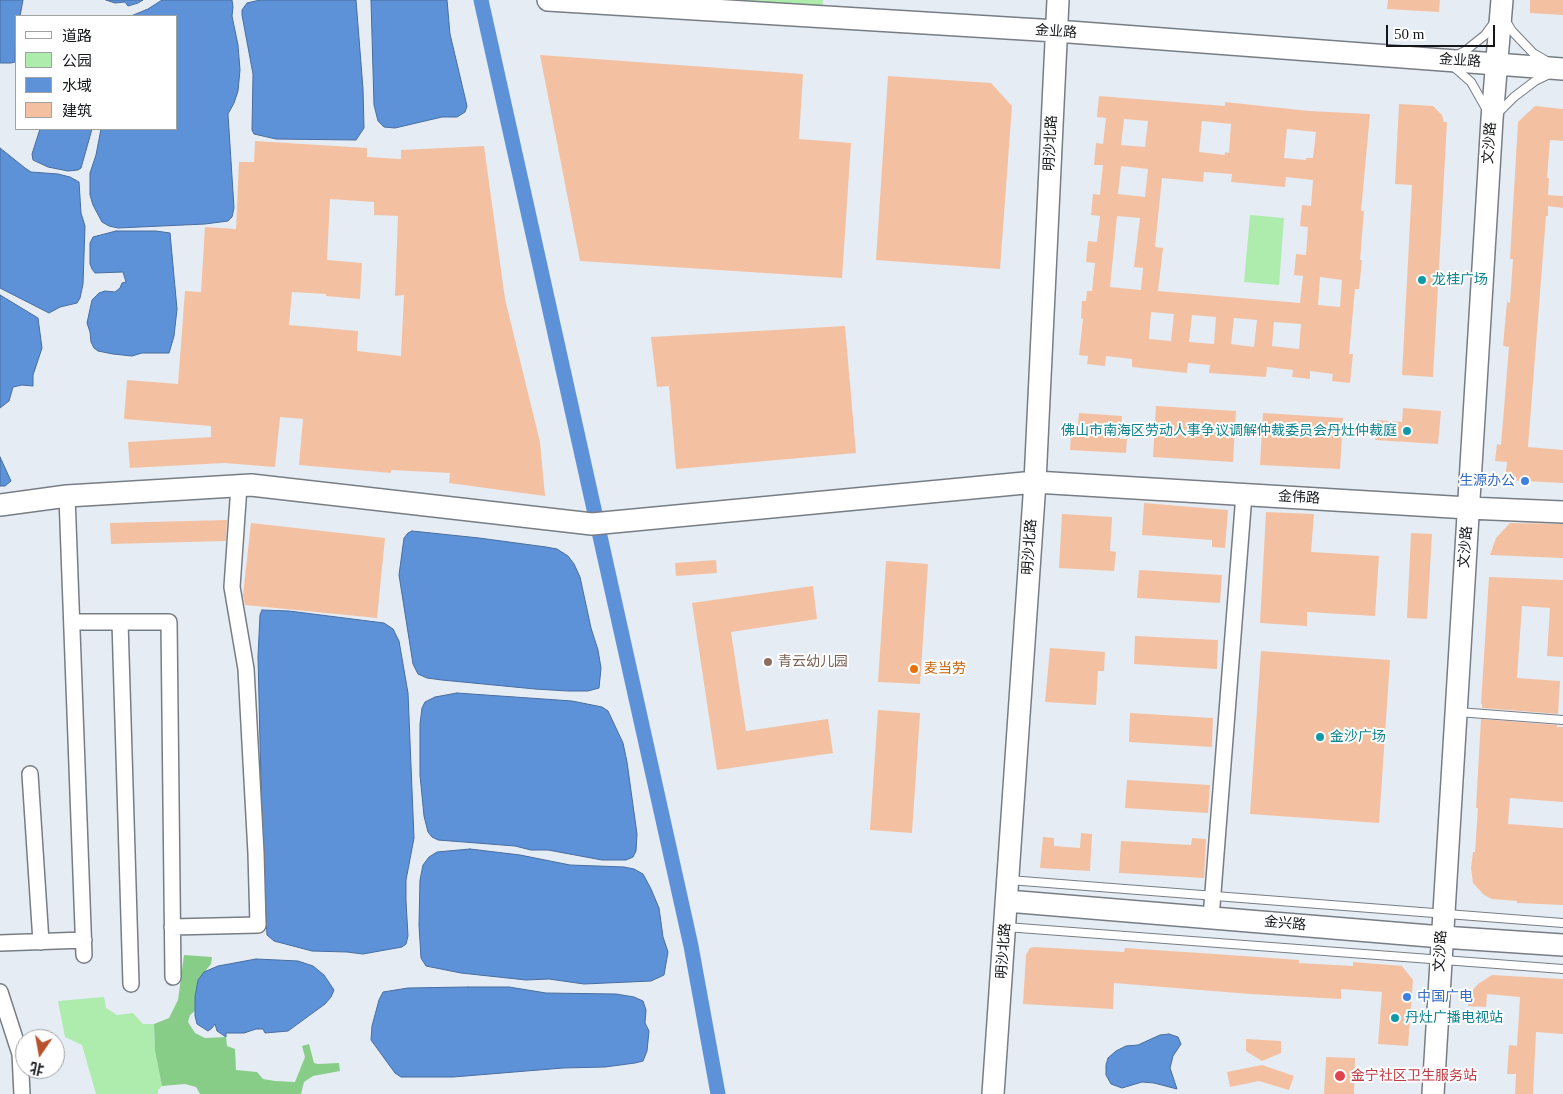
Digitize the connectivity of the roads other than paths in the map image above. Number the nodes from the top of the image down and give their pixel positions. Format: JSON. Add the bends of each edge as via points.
{"nodes":[{"id":1,"x":548,"y":0,"type":"edge"},
{"id":2,"x":1058,"y":0,"type":"edge"},
{"id":3,"x":1501,"y":6,"type":"edge"},
{"id":4,"x":1056,"y":31,"type":"junction"},
{"id":5,"x":1446,"y":60,"type":"junction"},
{"id":6,"x":1497,"y":64,"type":"junction"},
{"id":7,"x":1561,"y":69,"type":"edge"},
{"id":8,"x":1492,"y":119,"type":"junction"},
{"id":9,"x":1035,"y":482,"type":"junction"},
{"id":10,"x":239,"y":486,"type":"junction"},
{"id":11,"x":1244,"y":494,"type":"junction"},
{"id":12,"x":67,"y":496,"type":"junction"},
{"id":13,"x":0,"y":505,"type":"edge"},
{"id":14,"x":1468,"y":508,"type":"junction"},
{"id":15,"x":1563,"y":512,"type":"edge"},
{"id":16,"x":72,"y":622,"type":"junction"},
{"id":17,"x":120,"y":622,"type":"junction"},
{"id":18,"x":1456,"y":712,"type":"junction"},
{"id":19,"x":1563,"y":720,"type":"edge"},
{"id":20,"x":30,"y":774,"type":"dead end"},
{"id":21,"x":1009,"y":880,"type":"junction"},
{"id":22,"x":1212,"y":896,"type":"junction"},
{"id":23,"x":1008,"y":901,"type":"junction"},
{"id":24,"x":1444,"y":914,"type":"junction"},
{"id":25,"x":1211,"y":918,"type":"junction"},
{"id":26,"x":1563,"y":923,"type":"edge"},
{"id":27,"x":172,"y":927,"type":"junction"},
{"id":28,"x":1006,"y":927,"type":"junction"},
{"id":29,"x":1442,"y":938,"type":"junction"},
{"id":30,"x":41,"y":942,"type":"junction"},
{"id":31,"x":0,"y":943,"type":"edge"},
{"id":32,"x":1563,"y":945,"type":"edge"},
{"id":33,"x":1440,"y":961,"type":"junction"},
{"id":34,"x":1563,"y":969,"type":"edge"},
{"id":35,"x":173,"y":977,"type":"dead end"},
{"id":36,"x":131,"y":984,"type":"dead end"},
{"id":37,"x":0,"y":992,"type":"edge"},
{"id":38,"x":22,"y":1094,"type":"edge"},
{"id":39,"x":993,"y":1094,"type":"edge"},
{"id":40,"x":1432,"y":1094,"type":"edge"}],
"edges":[{"from":1,"to":4,"type":"street","name":"金业路"},
{"from":2,"to":4,"type":"street","name":"明沙北路"},
{"from":3,"to":5,"type":"lane","via":[[1485,36]]},
{"from":3,"to":6,"type":"street","name":"文沙路"},
{"from":3,"to":7,"type":"lane","via":[[1512,31],[1533,53]]},
{"from":4,"to":5,"type":"street","name":"金业路"},
{"from":4,"to":9,"type":"street","name":"明沙北路"},
{"from":5,"to":6,"type":"street","name":"金业路"},
{"from":5,"to":8,"type":"lane","via":[[1470,82]]},
{"from":6,"to":7,"type":"street","name":"金业路"},
{"from":6,"to":8,"type":"street","name":"文沙路"},
{"from":7,"to":8,"type":"lane","via":[[1535,81]]},
{"from":8,"to":14,"type":"street","name":"文沙路"},
{"from":9,"to":10,"type":"street","name":"金伟路","via":[[600,524]]},
{"from":9,"to":11,"type":"street","name":"金伟路"},
{"from":9,"to":21,"type":"street","name":"明沙北路"},
{"from":10,"to":12,"type":"street","name":"金伟路"},
{"from":10,"to":27,"type":"street","via":[[232,587],[246,669],[258,925]]},
{"from":11,"to":14,"type":"street","name":"金伟路"},
{"from":11,"to":22,"type":"street"},
{"from":12,"to":13,"type":"street","name":"金伟路"},
{"from":12,"to":16,"type":"street"},
{"from":14,"to":15,"type":"street","name":"金伟路"},
{"from":14,"to":18,"type":"street","name":"文沙路"},
{"from":16,"to":17,"type":"street"},
{"from":16,"to":30,"type":"street","via":[[84,948]]},
{"from":17,"to":27,"type":"street","via":[[169,622]]},
{"from":17,"to":36,"type":"street"},
{"from":18,"to":19,"type":"lane"},
{"from":18,"to":24,"type":"street","name":"文沙路"},
{"from":20,"to":30,"type":"street"},
{"from":21,"to":22,"type":"lane"},
{"from":21,"to":23,"type":"street","name":"明沙北路"},
{"from":22,"to":24,"type":"lane"},
{"from":22,"to":25,"type":"street"},
{"from":23,"to":25,"type":"street","name":"金兴路"},
{"from":23,"to":28,"type":"street","name":"明沙北路"},
{"from":24,"to":26,"type":"lane"},
{"from":24,"to":29,"type":"street","name":"文沙路"},
{"from":25,"to":29,"type":"street","name":"金兴路"},
{"from":27,"to":35,"type":"street"},
{"from":28,"to":33,"type":"lane"},
{"from":28,"to":39,"type":"street","name":"明沙北路"},
{"from":29,"to":32,"type":"street","name":"金兴路"},
{"from":29,"to":33,"type":"street","name":"文沙路"},
{"from":30,"to":31,"type":"street"},
{"from":33,"to":34,"type":"lane"},
{"from":33,"to":40,"type":"street","name":"文沙路"},
{"from":37,"to":38,"type":"street","via":[[20,1054]]}]}
